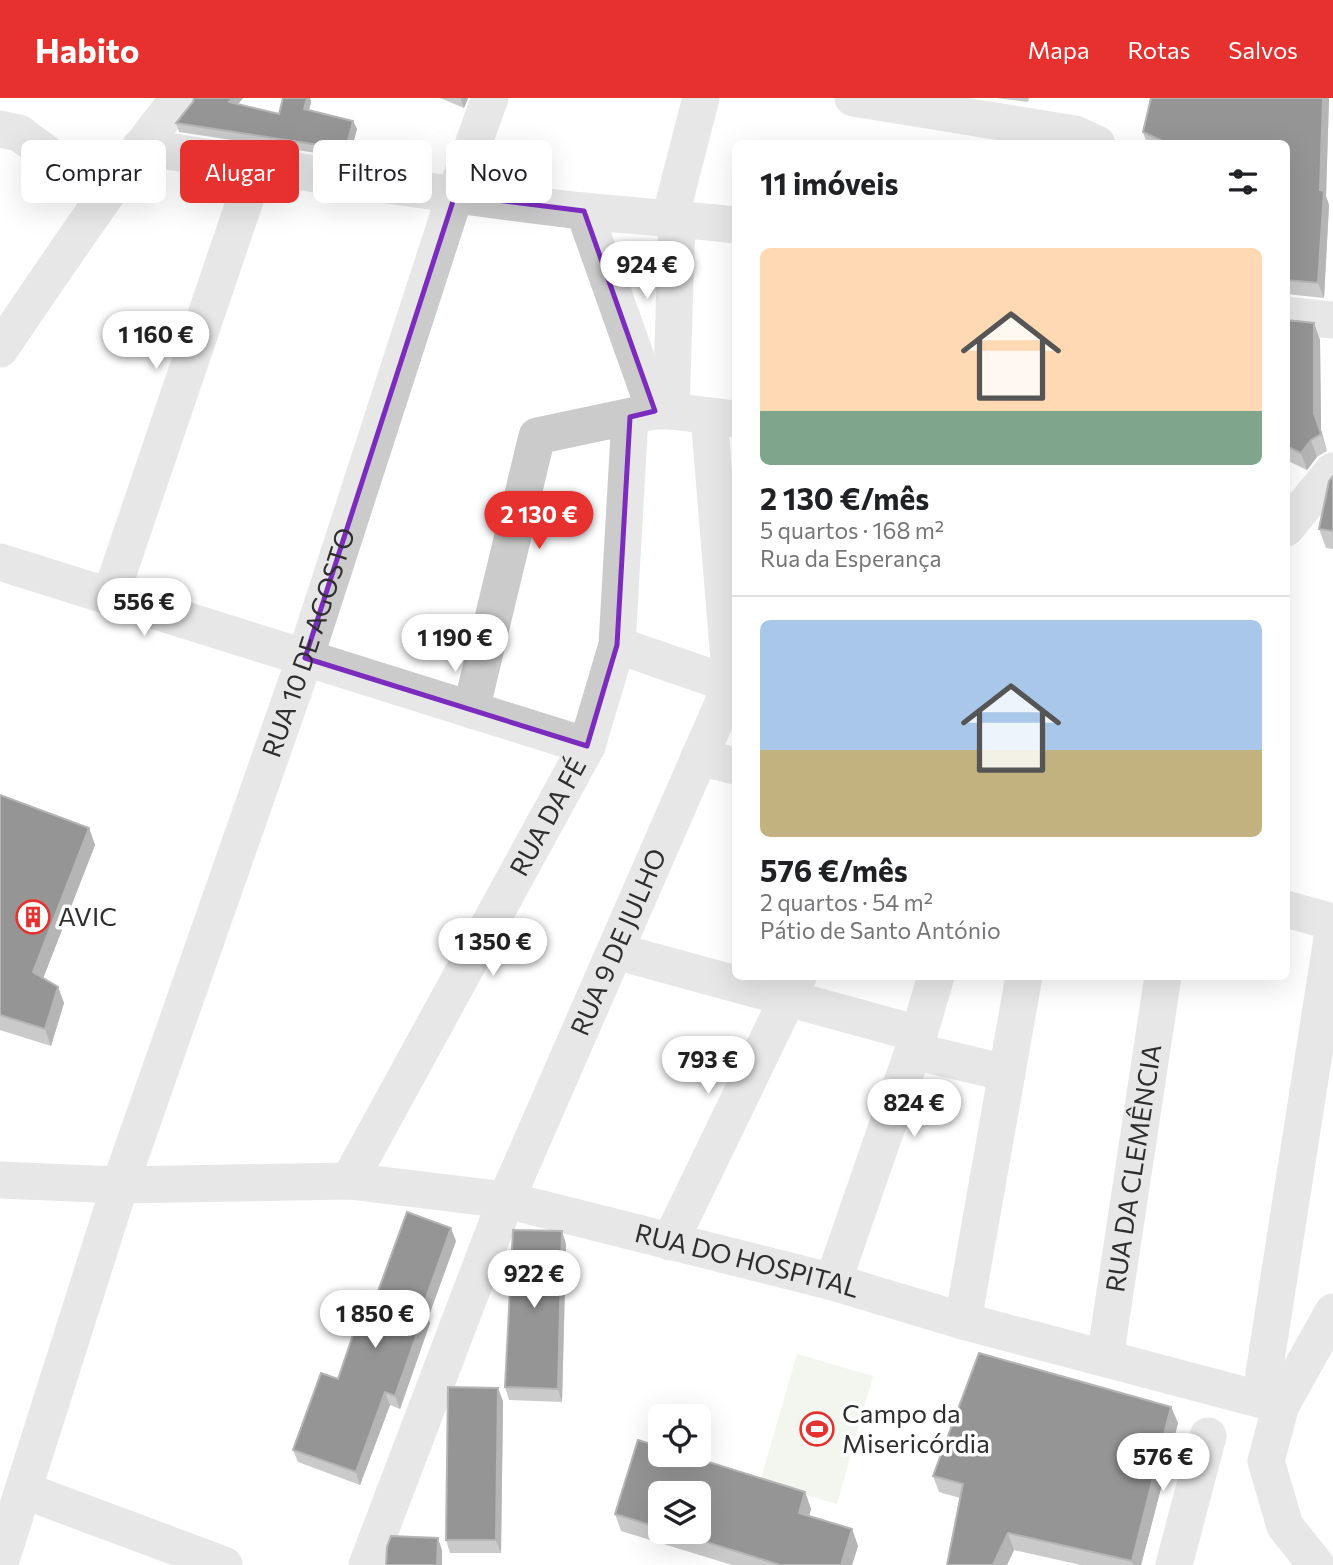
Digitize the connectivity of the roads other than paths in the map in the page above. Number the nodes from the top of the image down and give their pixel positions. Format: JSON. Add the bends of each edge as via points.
{"nodes":[{"id":1,"x":179,"y":98,"type":"edge"},
{"id":2,"x":490,"y":98,"type":"edge"},
{"id":3,"x":701,"y":98,"type":"edge"},
{"id":4,"x":853,"y":98,"type":"edge"},
{"id":5,"x":0,"y":129,"type":"edge"},
{"id":6,"x":28,"y":140,"type":"edge"},
{"id":7,"x":146,"y":140,"type":"edge"},
{"id":8,"x":475,"y":140,"type":"edge"},
{"id":9,"x":1088,"y":140,"type":"edge"},
{"id":10,"x":299,"y":171,"type":"edge"},
{"id":11,"x":446,"y":193,"type":"edge"},
{"id":12,"x":99,"y":203,"type":"edge"},
{"id":13,"x":244,"y":203,"type":"edge"},
{"id":14,"x":453,"y":203,"type":"edge"},
{"id":15,"x":520,"y":203,"type":"edge"},
{"id":16,"x":584,"y":211,"type":"junction"},
{"id":17,"x":674,"y":218,"type":"junction"},
{"id":18,"x":732,"y":225,"type":"edge"},
{"id":19,"x":1290,"y":315,"type":"edge"},
{"id":20,"x":1333,"y":320,"type":"edge"},
{"id":21,"x":0,"y":349,"type":"edge"},
{"id":22,"x":652,"y":413,"type":"junction"},
{"id":23,"x":722,"y":417,"type":"edge"},
{"id":24,"x":1333,"y":471,"type":"edge"},
{"id":25,"x":1290,"y":523,"type":"edge"},
{"id":26,"x":728,"y":560,"type":"edge"},
{"id":27,"x":0,"y":562,"type":"edge"},
{"id":28,"x":110,"y":597,"type":"junction"},
{"id":29,"x":617,"y":645,"type":"junction"},
{"id":30,"x":305,"y":658,"type":"junction"},
{"id":31,"x":732,"y":660,"type":"edge"},
{"id":32,"x":732,"y":685,"type":"edge"},
{"id":33,"x":732,"y":687,"type":"edge"},
{"id":34,"x":471,"y":709,"type":"junction"},
{"id":35,"x":587,"y":746,"type":"junction"},
{"id":36,"x":699,"y":757,"type":"junction"},
{"id":37,"x":732,"y":765,"type":"edge"},
{"id":38,"x":1290,"y":910,"type":"edge"},
{"id":39,"x":1333,"y":922,"type":"edge"},
{"id":40,"x":1333,"y":932,"type":"edge"},
{"id":41,"x":615,"y":951,"type":"junction"},
{"id":42,"x":732,"y":975,"type":"edge"},
{"id":43,"x":758,"y":980,"type":"edge"},
{"id":44,"x":935,"y":980,"type":"edge"},
{"id":45,"x":1023,"y":980,"type":"edge"},
{"id":46,"x":1162,"y":980,"type":"edge"},
{"id":47,"x":793,"y":987,"type":"edge"},
{"id":48,"x":916,"y":1043,"type":"junction"},
{"id":49,"x":1007,"y":1073,"type":"junction"},
{"id":50,"x":0,"y":1180,"type":"edge"},
{"id":51,"x":349,"y":1181,"type":"junction"},
{"id":52,"x":120,"y":1185,"type":"junction"},
{"id":53,"x":506,"y":1200,"type":"junction"},
{"id":54,"x":670,"y":1242,"type":"junction"},
{"id":55,"x":833,"y":1282,"type":"junction"},
{"id":56,"x":1333,"y":1312,"type":"edge"},
{"id":57,"x":962,"y":1321,"type":"junction"},
{"id":58,"x":1105,"y":1358,"type":"junction"},
{"id":59,"x":1281,"y":1405,"type":"junction"},
{"id":60,"x":1208,"y":1437,"type":"dead end"},
{"id":61,"x":23,"y":1490,"type":"junction"},
{"id":62,"x":0,"y":1563,"type":"edge"},
{"id":63,"x":224,"y":1565,"type":"edge"},
{"id":64,"x":367,"y":1565,"type":"edge"},
{"id":65,"x":1174,"y":1565,"type":"edge"},
{"id":66,"x":1316,"y":1565,"type":"edge"}],
"edges":[{"from":1,"to":7,"type":"street"},
{"from":2,"to":8,"type":"street","name":"RUA 10 DE AGOSTO"},
{"from":3,"to":17,"type":"street","name":"RUA DA FÉ"},
{"from":4,"to":9,"type":"street","via":[[1075,134]]},
{"from":5,"to":6,"type":"street"},
{"from":10,"to":11,"type":"street"},
{"from":12,"to":21,"type":"street"},
{"from":13,"to":28,"type":"street"},
{"from":14,"to":30,"type":"street","name":"RUA 10 DE AGOSTO"},
{"from":15,"to":16,"type":"street"},
{"from":16,"to":17,"type":"street"},
{"from":16,"to":22,"type":"street"},
{"from":17,"to":18,"type":"street"},
{"from":17,"to":22,"type":"street","name":"RUA DA FÉ"},
{"from":19,"to":20,"type":"street"},
{"from":22,"to":23,"type":"street"},
{"from":22,"to":29,"type":"street","name":"RUA DA FÉ"},
{"from":22,"to":34,"type":"street","via":[[537,436]]},
{"from":23,"to":26,"type":"street"},
{"from":24,"to":25,"type":"street"},
{"from":26,"to":31,"type":"street"},
{"from":27,"to":28,"type":"street"},
{"from":28,"to":30,"type":"street"},
{"from":29,"to":32,"type":"street"},
{"from":29,"to":35,"type":"street","name":"RUA DA FÉ"},
{"from":30,"to":34,"type":"street"},
{"from":30,"to":52,"type":"street","name":"RUA 10 DE AGOSTO"},
{"from":33,"to":36,"type":"street","name":"RUA 9 DE JULHO"},
{"from":34,"to":35,"type":"street"},
{"from":35,"to":51,"type":"street","name":"RUA DA FÉ"},
{"from":36,"to":37,"type":"street"},
{"from":36,"to":41,"type":"street","name":"RUA 9 DE JULHO"},
{"from":38,"to":39,"type":"street"},
{"from":40,"to":59,"type":"street","via":[[1264,1373]]},
{"from":41,"to":42,"type":"street"},
{"from":41,"to":53,"type":"street","name":"RUA 9 DE JULHO"},
{"from":43,"to":47,"type":"street"},
{"from":44,"to":48,"type":"street"},
{"from":45,"to":49,"type":"street"},
{"from":46,"to":58,"type":"street","name":"RUA DA CLEMÊNCIA"},
{"from":47,"to":48,"type":"street"},
{"from":47,"to":54,"type":"street"},
{"from":48,"to":49,"type":"street"},
{"from":48,"to":55,"type":"street"},
{"from":49,"to":57,"type":"street"},
{"from":50,"to":52,"type":"street","name":"RUA DO HOSPITAL"},
{"from":51,"to":52,"type":"street","name":"RUA DO HOSPITAL"},
{"from":51,"to":53,"type":"street","name":"RUA DO HOSPITAL"},
{"from":52,"to":61,"type":"street","name":"RUA 10 DE AGOSTO"},
{"from":53,"to":54,"type":"street","name":"RUA DO HOSPITAL"},
{"from":53,"to":64,"type":"street","name":"RUA 9 DE JULHO"},
{"from":54,"to":55,"type":"street","name":"RUA DO HOSPITAL"},
{"from":55,"to":57,"type":"street","name":"RUA DO HOSPITAL"},
{"from":56,"to":59,"type":"street"},
{"from":57,"to":58,"type":"street","name":"RUA DO HOSPITAL"},
{"from":58,"to":59,"type":"street","name":"RUA DO HOSPITAL"},
{"from":59,"to":66,"type":"street","via":[[1266,1461],[1285,1526]]},
{"from":60,"to":65,"type":"street"},
{"from":61,"to":62,"type":"street","name":"RUA 10 DE AGOSTO"},
{"from":61,"to":63,"type":"street"}]}
